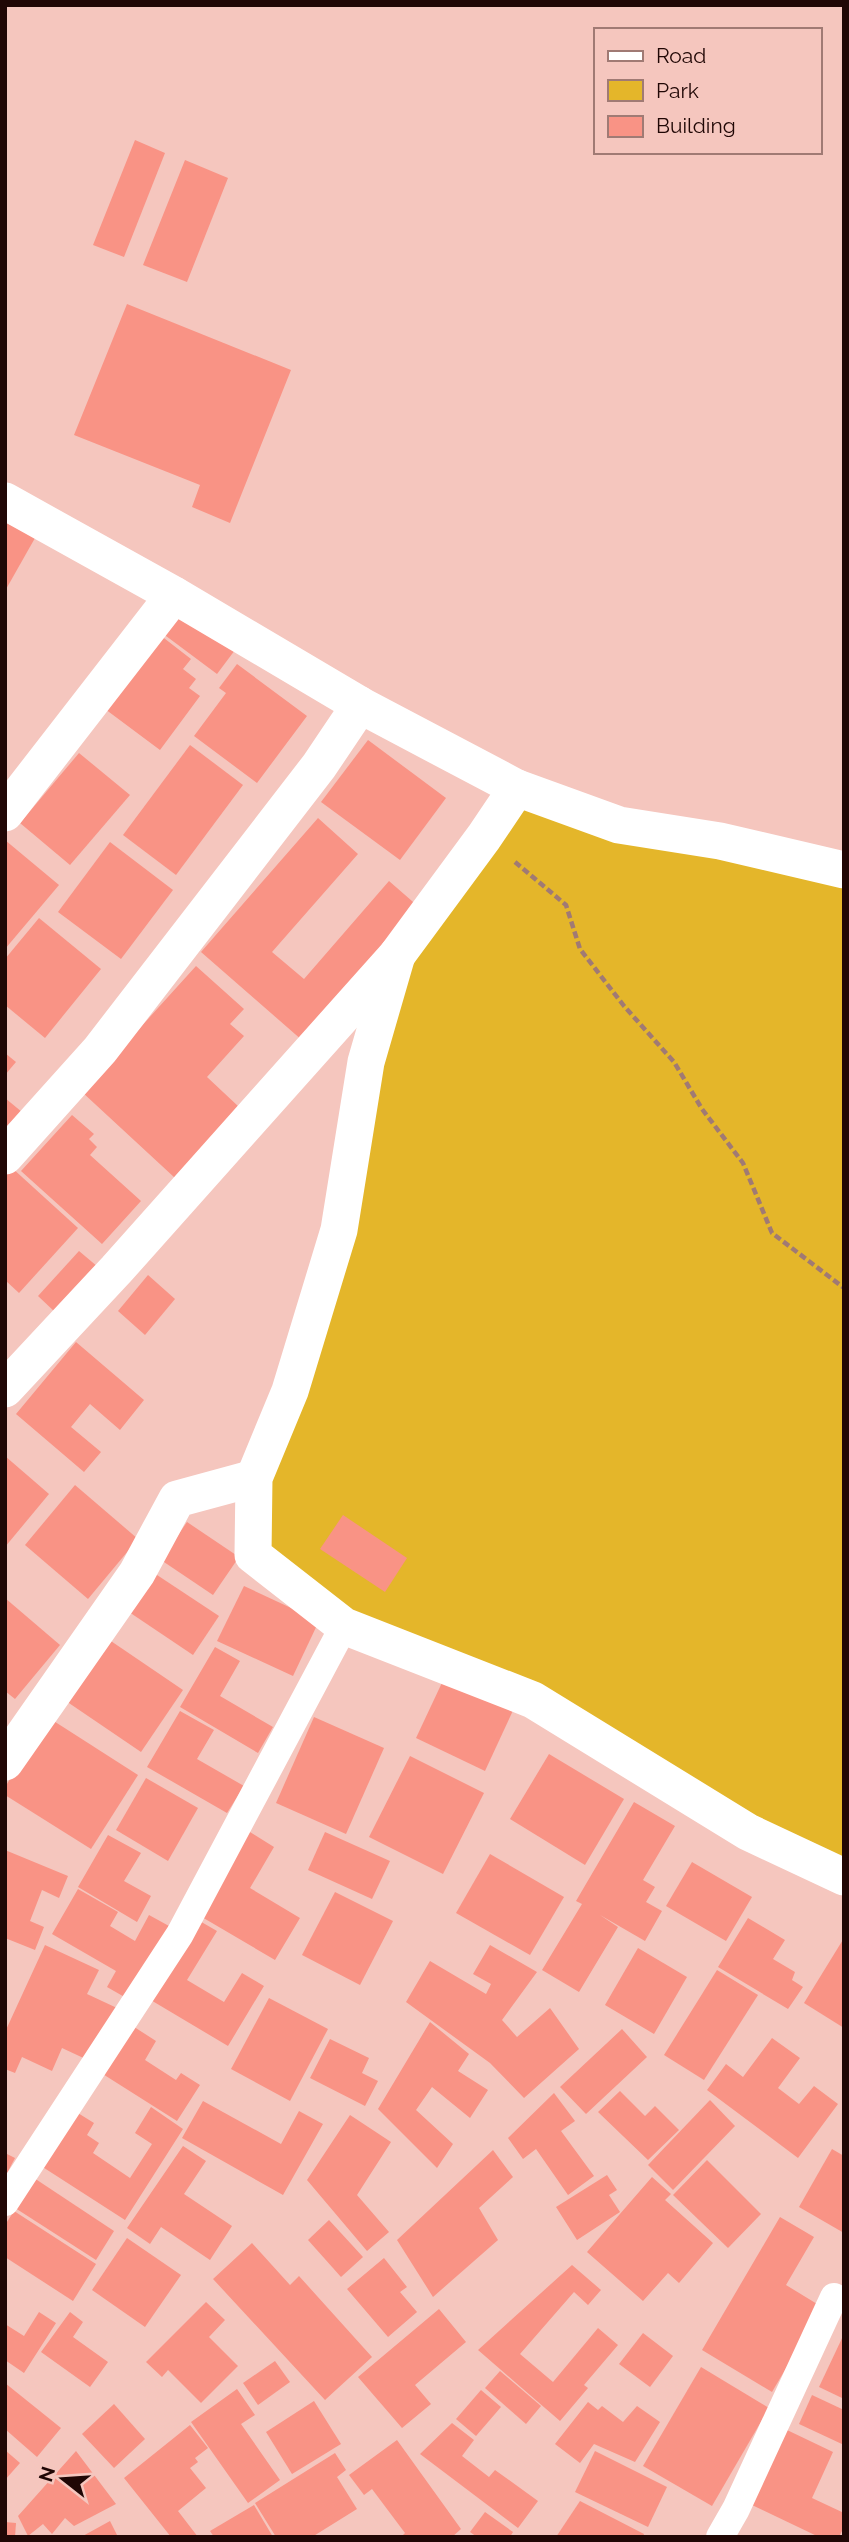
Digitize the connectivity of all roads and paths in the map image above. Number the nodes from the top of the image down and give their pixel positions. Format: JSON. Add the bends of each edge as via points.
{"nodes":[{"id":1,"x":5,"y":501,"type":"edge"},
{"id":2,"x":174,"y":595,"type":"junction"},
{"id":3,"x":360,"y":705,"type":"junction"},
{"id":4,"x":517,"y":788,"type":"junction"},
{"id":5,"x":5,"y":813,"type":"edge"},
{"id":6,"x":484,"y":837,"type":"junction"},
{"id":7,"x":844,"y":870,"type":"edge"},
{"id":8,"x":397,"y":955,"type":"junction"},
{"id":9,"x":5,"y":1156,"type":"edge"},
{"id":10,"x":844,"y":1288,"type":"edge"},
{"id":11,"x":5,"y":1389,"type":"edge"},
{"id":12,"x":254,"y":1478,"type":"junction"},
{"id":13,"x":344,"y":1626,"type":"junction"},
{"id":14,"x":5,"y":1762,"type":"edge"},
{"id":15,"x":844,"y":1877,"type":"edge"},
{"id":16,"x":5,"y":2202,"type":"edge"},
{"id":17,"x":834,"y":2297,"type":"dead end"},
{"id":18,"x":720,"y":2537,"type":"edge"}],
"edges":[{"from":1,"to":2,"type":"street"},
{"from":2,"to":3,"type":"street"},
{"from":2,"to":5,"type":"street"},
{"from":3,"to":4,"type":"street"},
{"from":3,"to":9,"type":"street","via":[[319,766],[100,1050]]},
{"from":4,"to":6,"type":"street"},
{"from":4,"to":7,"type":"street","via":[[619,825],[720,841]]},
{"from":6,"to":8,"type":"street"},
{"from":6,"to":10,"type":"path","via":[[566,905],[580,949],[674,1062],[743,1163],[772,1233]]},
{"from":8,"to":11,"type":"street"},
{"from":8,"to":12,"type":"street","via":[[366,1062],[339,1230],[290,1391]]},
{"from":12,"to":13,"type":"street","via":[[253,1555]]},
{"from":12,"to":14,"type":"street","via":[[177,1499],[137,1573]]},
{"from":13,"to":15,"type":"street","via":[[533,1700],[748,1832]]},
{"from":13,"to":16,"type":"street","via":[[180,1934]]},
{"from":17,"to":18,"type":"street"}]}
